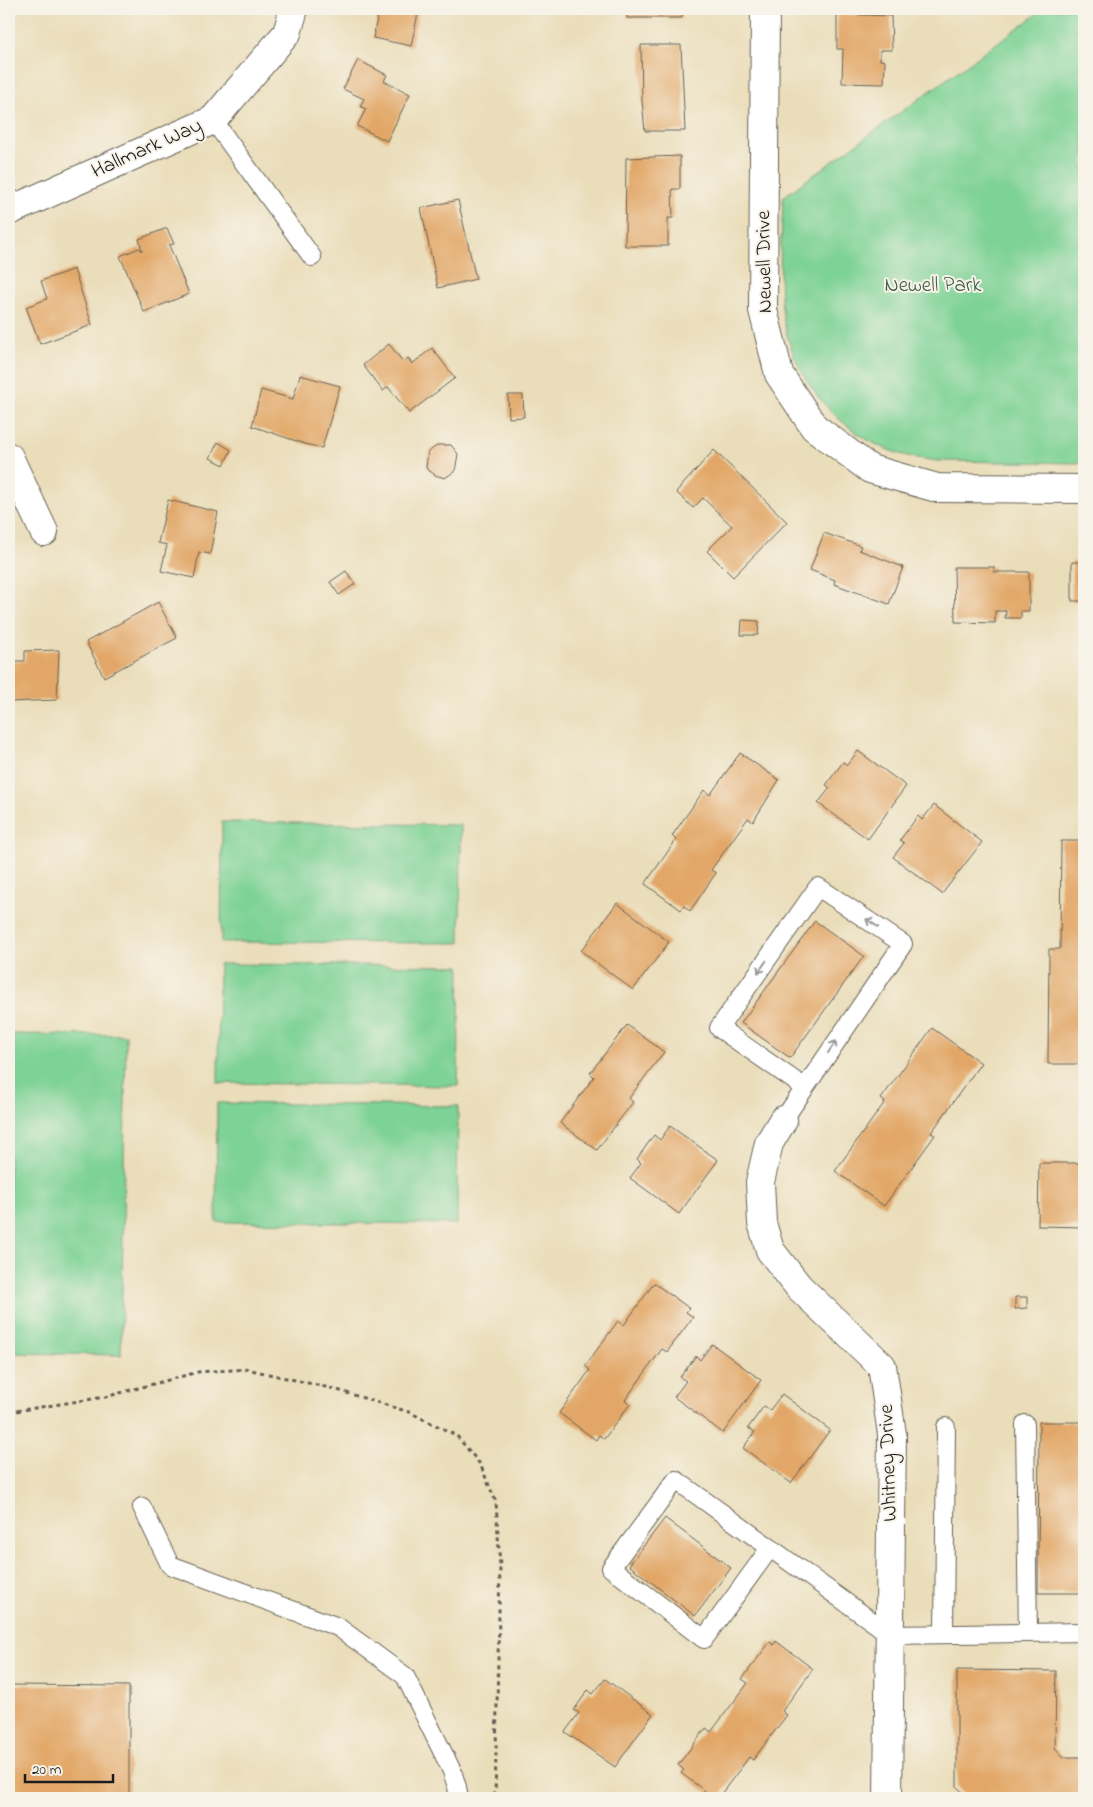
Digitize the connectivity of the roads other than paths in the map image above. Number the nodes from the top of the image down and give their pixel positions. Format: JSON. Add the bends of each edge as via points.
{"nodes":[{"id":1,"x":294,"y":9,"type":"edge"},
{"id":2,"x":765,"y":9,"type":"edge"},
{"id":3,"x":213,"y":120,"type":"junction"},
{"id":4,"x":9,"y":211,"type":"edge"},
{"id":5,"x":312,"y":257,"type":"dead end"},
{"id":6,"x":9,"y":457,"type":"edge"},
{"id":7,"x":1084,"y":489,"type":"edge"},
{"id":8,"x":44,"y":532,"type":"dead end"},
{"id":9,"x":804,"y":1088,"type":"junction"},
{"id":10,"x":782,"y":1120,"type":"joint"},
{"id":11,"x":1025,"y":1424,"type":"dead end"},
{"id":12,"x":946,"y":1427,"type":"dead end"},
{"id":13,"x":142,"y":1507,"type":"dead end"},
{"id":14,"x":770,"y":1548,"type":"junction"},
{"id":15,"x":1084,"y":1632,"type":"edge"},
{"id":16,"x":1028,"y":1633,"type":"junction"},
{"id":17,"x":944,"y":1634,"type":"junction"},
{"id":18,"x":890,"y":1635,"type":"junction"},
{"id":19,"x":459,"y":1798,"type":"edge"},
{"id":20,"x":888,"y":1798,"type":"edge"}],
"edges":[{"from":1,"to":3,"type":"street","name":"Hallmark Way","via":[[287,33]]},
{"from":2,"to":7,"type":"street","name":"Newell Drive","via":[[764,310],[779,374],[809,420],[870,469],[938,488]]},
{"from":3,"to":4,"type":"street","name":"Hallmark Way"},
{"from":3,"to":5,"type":"lane"},
{"from":6,"to":8,"type":"street"},
{"from":9,"to":9,"type":"lane","one_way":true,"via":[[903,944],[818,887],[720,1028]]},
{"from":9,"to":10,"type":"lane"},
{"from":10,"to":18,"type":"street","name":"Whitney Drive","via":[[769,1143],[760,1182],[762,1223],[770,1250],[799,1287],[882,1366],[892,1434]]},
{"from":11,"to":16,"type":"lane"},
{"from":12,"to":17,"type":"lane"},
{"from":13,"to":19,"type":"lane","via":[[170,1565],[338,1627],[405,1676],[452,1771]]},
{"from":14,"to":14,"type":"lane","via":[[676,1480],[611,1568],[704,1639]]},
{"from":14,"to":18,"type":"lane"},
{"from":15,"to":16,"type":"lane"},
{"from":16,"to":17,"type":"lane"},
{"from":17,"to":18,"type":"lane"},
{"from":18,"to":20,"type":"street","name":"Whitney Drive"}]}
